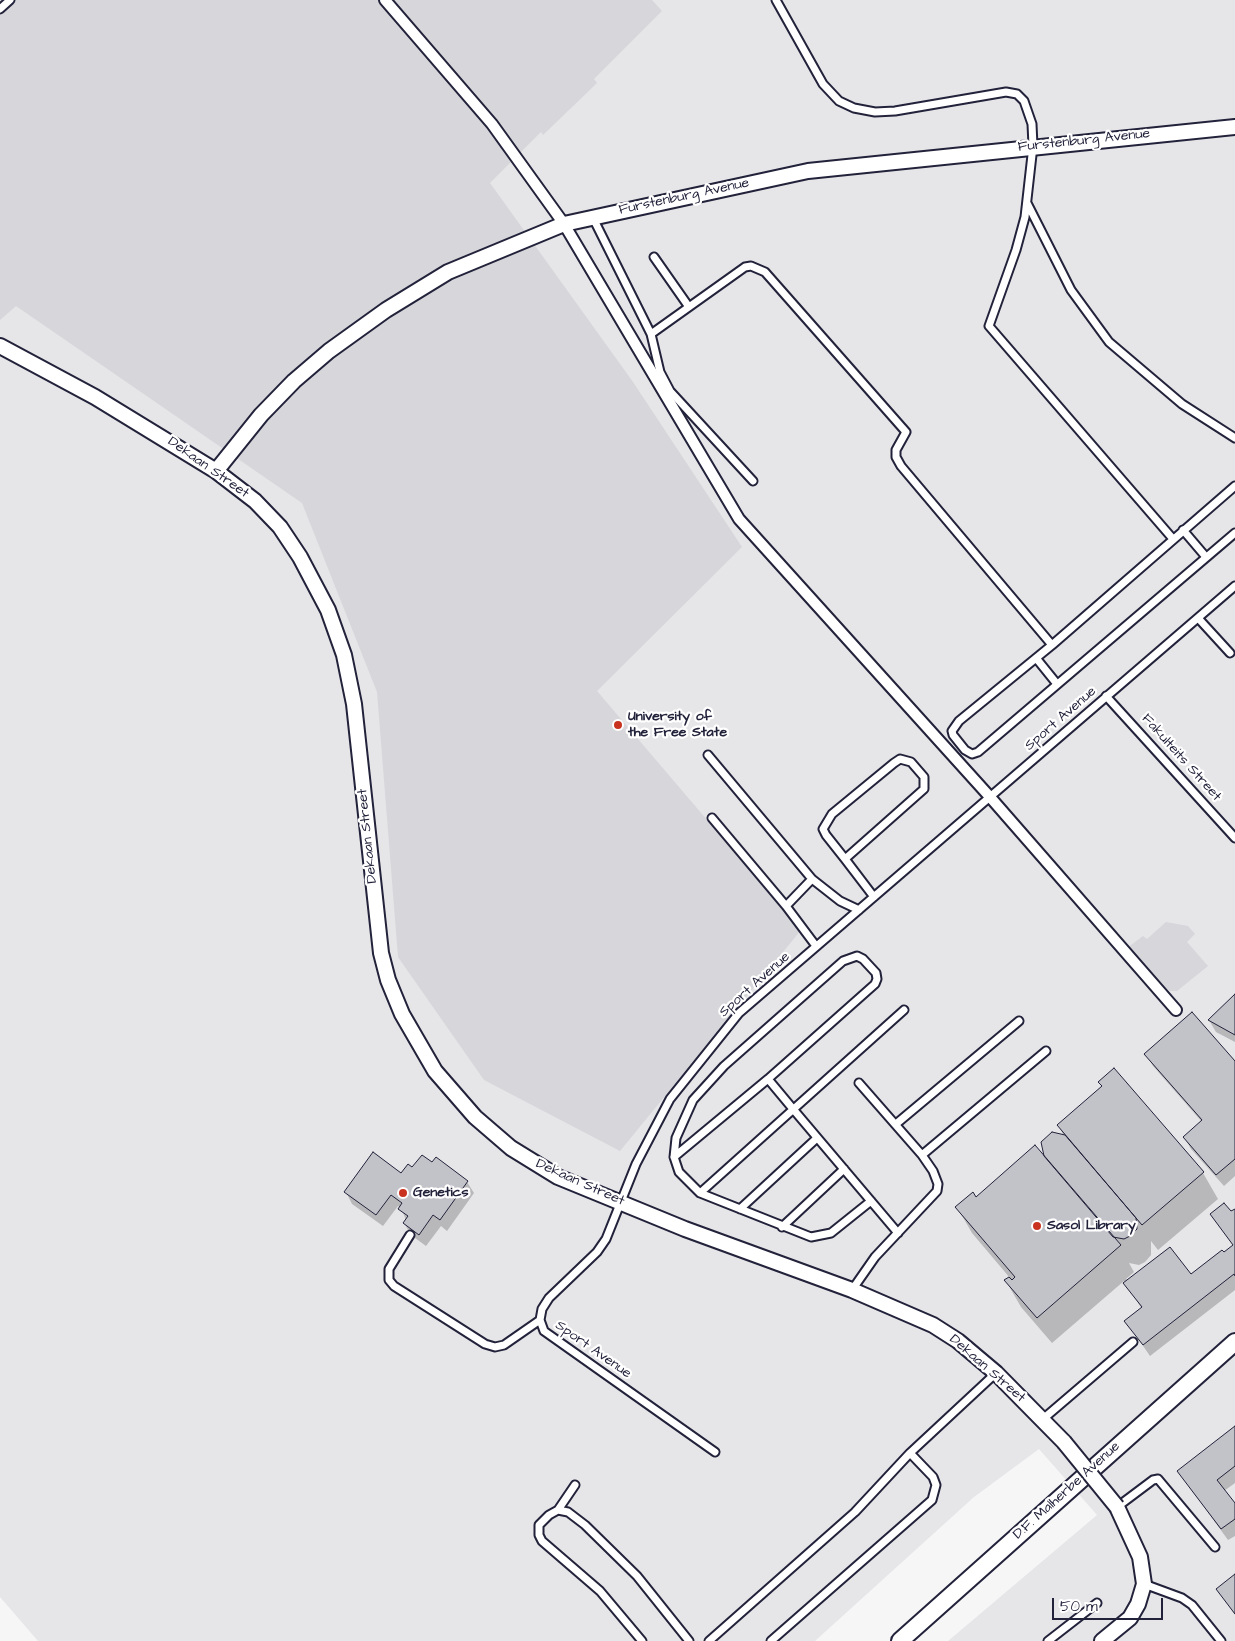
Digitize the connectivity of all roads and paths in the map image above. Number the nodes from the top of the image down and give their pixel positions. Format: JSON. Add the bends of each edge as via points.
{"nodes":[{"id":1,"x":10,"y":0,"type":"edge"},
{"id":2,"x":385,"y":0,"type":"edge"},
{"id":3,"x":776,"y":0,"type":"edge"},
{"id":4,"x":0,"y":9,"type":"edge"},
{"id":5,"x":1235,"y":127,"type":"edge"},
{"id":6,"x":1033,"y":146,"type":"junction"},
{"id":7,"x":1027,"y":203,"type":"junction"},
{"id":8,"x":592,"y":217,"type":"junction"},
{"id":9,"x":564,"y":224,"type":"junction"},
{"id":10,"x":654,"y":257,"type":"dead end"},
{"id":11,"x":689,"y":307,"type":"junction"},
{"id":12,"x":651,"y":334,"type":"junction"},
{"id":13,"x":0,"y":346,"type":"edge"},
{"id":14,"x":1235,"y":438,"type":"edge"},
{"id":15,"x":216,"y":471,"type":"junction"},
{"id":16,"x":753,"y":481,"type":"dead end"},
{"id":17,"x":1235,"y":486,"type":"edge"},
{"id":18,"x":1183,"y":530,"type":"junction"},
{"id":19,"x":1235,"y":533,"type":"edge"},
{"id":20,"x":1173,"y":539,"type":"junction"},
{"id":21,"x":1206,"y":557,"type":"junction"},
{"id":22,"x":1234,"y":589,"type":"edge"},
{"id":23,"x":1198,"y":618,"type":"junction"},
{"id":24,"x":1052,"y":644,"type":"junction"},
{"id":25,"x":1230,"y":653,"type":"dead end"},
{"id":26,"x":1036,"y":658,"type":"junction"},
{"id":27,"x":1057,"y":684,"type":"junction"},
{"id":28,"x":1106,"y":696,"type":"junction"},
{"id":29,"x":708,"y":756,"type":"dead end"},
{"id":30,"x":990,"y":797,"type":"junction"},
{"id":31,"x":712,"y":818,"type":"dead end"},
{"id":32,"x":1235,"y":838,"type":"edge"},
{"id":33,"x":845,"y":859,"type":"junction"},
{"id":34,"x":812,"y":879,"type":"junction"},
{"id":35,"x":874,"y":897,"type":"junction"},
{"id":36,"x":786,"y":906,"type":"junction"},
{"id":37,"x":859,"y":910,"type":"junction"},
{"id":38,"x":816,"y":946,"type":"junction"},
{"id":39,"x":904,"y":1010,"type":"dead end"},
{"id":40,"x":1176,"y":1010,"type":"dead end"},
{"id":41,"x":1019,"y":1021,"type":"dead end"},
{"id":42,"x":1046,"y":1051,"type":"dead end"},
{"id":43,"x":768,"y":1079,"type":"junction"},
{"id":44,"x":859,"y":1084,"type":"dead end"},
{"id":45,"x":793,"y":1109,"type":"junction"},
{"id":46,"x":896,"y":1124,"type":"junction"},
{"id":47,"x":817,"y":1138,"type":"junction"},
{"id":48,"x":922,"y":1155,"type":"junction"},
{"id":49,"x":674,"y":1157,"type":"junction"},
{"id":50,"x":844,"y":1169,"type":"junction"},
{"id":51,"x":700,"y":1193,"type":"junction"},
{"id":52,"x":871,"y":1201,"type":"junction"},
{"id":53,"x":620,"y":1202,"type":"junction"},
{"id":54,"x":740,"y":1209,"type":"junction"},
{"id":55,"x":782,"y":1228,"type":"junction"},
{"id":56,"x":898,"y":1233,"type":"junction"},
{"id":57,"x":410,"y":1235,"type":"dead end"},
{"id":58,"x":852,"y":1290,"type":"junction"},
{"id":59,"x":540,"y":1320,"type":"junction"},
{"id":60,"x":1133,"y":1342,"type":"dead end"},
{"id":61,"x":1235,"y":1342,"type":"edge"},
{"id":62,"x":996,"y":1373,"type":"junction"},
{"id":63,"x":1043,"y":1419,"type":"junction"},
{"id":64,"x":715,"y":1452,"type":"dead end"},
{"id":65,"x":910,"y":1453,"type":"junction"},
{"id":66,"x":575,"y":1485,"type":"dead end"},
{"id":67,"x":1117,"y":1507,"type":"junction"},
{"id":68,"x":558,"y":1510,"type":"junction"},
{"id":69,"x":1215,"y":1547,"type":"dead end"},
{"id":70,"x":1144,"y":1584,"type":"junction"},
{"id":71,"x":1097,"y":1603,"type":"dead end"},
{"id":72,"x":642,"y":1641,"type":"edge"},
{"id":73,"x":689,"y":1641,"type":"edge"},
{"id":74,"x":709,"y":1641,"type":"edge"},
{"id":75,"x":771,"y":1641,"type":"edge"},
{"id":76,"x":900,"y":1641,"type":"edge"},
{"id":77,"x":1048,"y":1641,"type":"edge"},
{"id":78,"x":1102,"y":1641,"type":"edge"},
{"id":79,"x":1222,"y":1641,"type":"edge"}],
"edges":[{"from":1,"to":4,"type":"lane"},
{"from":2,"to":9,"type":"street","via":[[492,124]]},
{"from":3,"to":6,"type":"lane","via":[[823,84],[839,101],[875,112],[995,92],[1012,93],[1024,101],[1029,111]]},
{"from":5,"to":6,"type":"street","name":"Furstenburg Avenue"},
{"from":6,"to":7,"type":"lane"},
{"from":6,"to":8,"type":"street","name":"Furstenburg Avenue","via":[[808,171]]},
{"from":7,"to":14,"type":"lane","via":[[1072,290],[1109,342],[1182,404]]},
{"from":7,"to":20,"type":"lane","via":[[1016,250],[989,326]]},
{"from":8,"to":9,"type":"street","name":"Furstenburg Avenue"},
{"from":8,"to":12,"type":"lane"},
{"from":9,"to":15,"type":"street","name":"Furstenburg Avenue","via":[[448,272],[345,339],[274,401]]},
{"from":9,"to":30,"type":"street","via":[[739,519]]},
{"from":10,"to":11,"type":"lane"},
{"from":11,"to":12,"type":"lane"},
{"from":11,"to":24,"type":"lane","via":[[745,267],[765,272],[906,432],[896,450],[901,466]]},
{"from":12,"to":16,"type":"lane","via":[[660,372],[670,390]]},
{"from":13,"to":15,"type":"street","name":"Dekaan Street","via":[[111,406]]},
{"from":15,"to":53,"type":"street","name":"Dekaan Street","via":[[280,527],[328,610],[344,655],[354,704],[381,953],[402,1014],[435,1071],[475,1118],[533,1163]]},
{"from":17,"to":18,"type":"lane"},
{"from":18,"to":20,"type":"lane"},
{"from":18,"to":21,"type":"lane"},
{"from":19,"to":21,"type":"lane"},
{"from":20,"to":24,"type":"lane"},
{"from":21,"to":27,"type":"lane"},
{"from":22,"to":23,"type":"lane","name":"Sport Avenue"},
{"from":23,"to":25,"type":"lane"},
{"from":23,"to":28,"type":"lane","name":"Sport Avenue"},
{"from":24,"to":26,"type":"lane"},
{"from":26,"to":27,"type":"lane"},
{"from":26,"to":27,"type":"lane","via":[[955,725],[953,735],[965,750],[972,754],[978,752]]},
{"from":28,"to":30,"type":"lane","name":"Sport Avenue"},
{"from":28,"to":32,"type":"lane","name":"Fakulteits Street"},
{"from":29,"to":34,"type":"lane"},
{"from":30,"to":35,"type":"lane","name":"Sport Avenue"},
{"from":30,"to":40,"type":"street"},
{"from":31,"to":36,"type":"lane"},
{"from":33,"to":33,"type":"lane","via":[[826,835],[823,829],[826,822],[894,763],[900,759],[911,762],[924,777],[924,789]]},
{"from":33,"to":35,"type":"lane"},
{"from":34,"to":36,"type":"lane"},
{"from":34,"to":37,"type":"lane","via":[[840,901]]},
{"from":35,"to":37,"type":"lane","name":"Sport Avenue"},
{"from":36,"to":38,"type":"lane"},
{"from":37,"to":38,"type":"lane","name":"Sport Avenue"},
{"from":38,"to":53,"type":"lane","name":"Sport Avenue","via":[[739,1013],[705,1052],[670,1099]]},
{"from":39,"to":45,"type":"lane"},
{"from":41,"to":46,"type":"lane"},
{"from":42,"to":48,"type":"lane"},
{"from":43,"to":45,"type":"lane"},
{"from":43,"to":49,"type":"lane"},
{"from":43,"to":49,"type":"lane","via":[[875,984],[876,973],[863,959],[857,956],[843,961],[724,1066],[693,1100],[676,1138]]},
{"from":44,"to":46,"type":"lane"},
{"from":45,"to":47,"type":"lane"},
{"from":45,"to":51,"type":"lane"},
{"from":46,"to":48,"type":"lane"},
{"from":47,"to":50,"type":"lane"},
{"from":47,"to":54,"type":"lane"},
{"from":48,"to":56,"type":"lane","via":[[933,1171],[937,1191]]},
{"from":49,"to":51,"type":"lane","via":[[678,1172]]},
{"from":50,"to":52,"type":"lane"},
{"from":50,"to":55,"type":"lane"},
{"from":51,"to":54,"type":"lane"},
{"from":52,"to":55,"type":"lane","via":[[831,1233],[822,1236],[811,1237]]},
{"from":52,"to":56,"type":"lane"},
{"from":53,"to":58,"type":"street","name":"Dekaan Street"},
{"from":53,"to":59,"type":"lane","name":"Sport Avenue","via":[[606,1240],[549,1298]]},
{"from":54,"to":55,"type":"lane"},
{"from":56,"to":58,"type":"lane","via":[[875,1257]]},
{"from":57,"to":59,"type":"lane","via":[[389,1269],[389,1280],[394,1286],[495,1347],[504,1345]]},
{"from":58,"to":62,"type":"street","name":"Dekaan Street","via":[[933,1325]]},
{"from":59,"to":64,"type":"lane","name":"Sport Avenue","via":[[544,1331]]},
{"from":60,"to":63,"type":"lane"},
{"from":61,"to":76,"type":"street","name":"D.F. Malherbe Avenue"},
{"from":62,"to":63,"type":"street","name":"Dekaan Street"},
{"from":62,"to":65,"type":"lane"},
{"from":63,"to":67,"type":"street","name":"Dekaan Street","bridge":true},
{"from":65,"to":74,"type":"lane","via":[[855,1512]]},
{"from":65,"to":75,"type":"lane","via":[[933,1477],[936,1485],[932,1500]]},
{"from":66,"to":68,"type":"lane"},
{"from":67,"to":69,"type":"lane","via":[[1153,1480],[1158,1480]]},
{"from":67,"to":70,"type":"street","name":"Dekaan Street","via":[[1140,1557]]},
{"from":68,"to":72,"type":"lane","via":[[539,1525],[542,1541],[600,1591]]},
{"from":68,"to":73,"type":"lane","via":[[580,1520],[611,1550],[637,1576]]},
{"from":70,"to":78,"type":"street","name":"Dekaan Street","via":[[1130,1618]]},
{"from":70,"to":79,"type":"lane","via":[[1192,1605]]},
{"from":71,"to":77,"type":"lane"}]}
